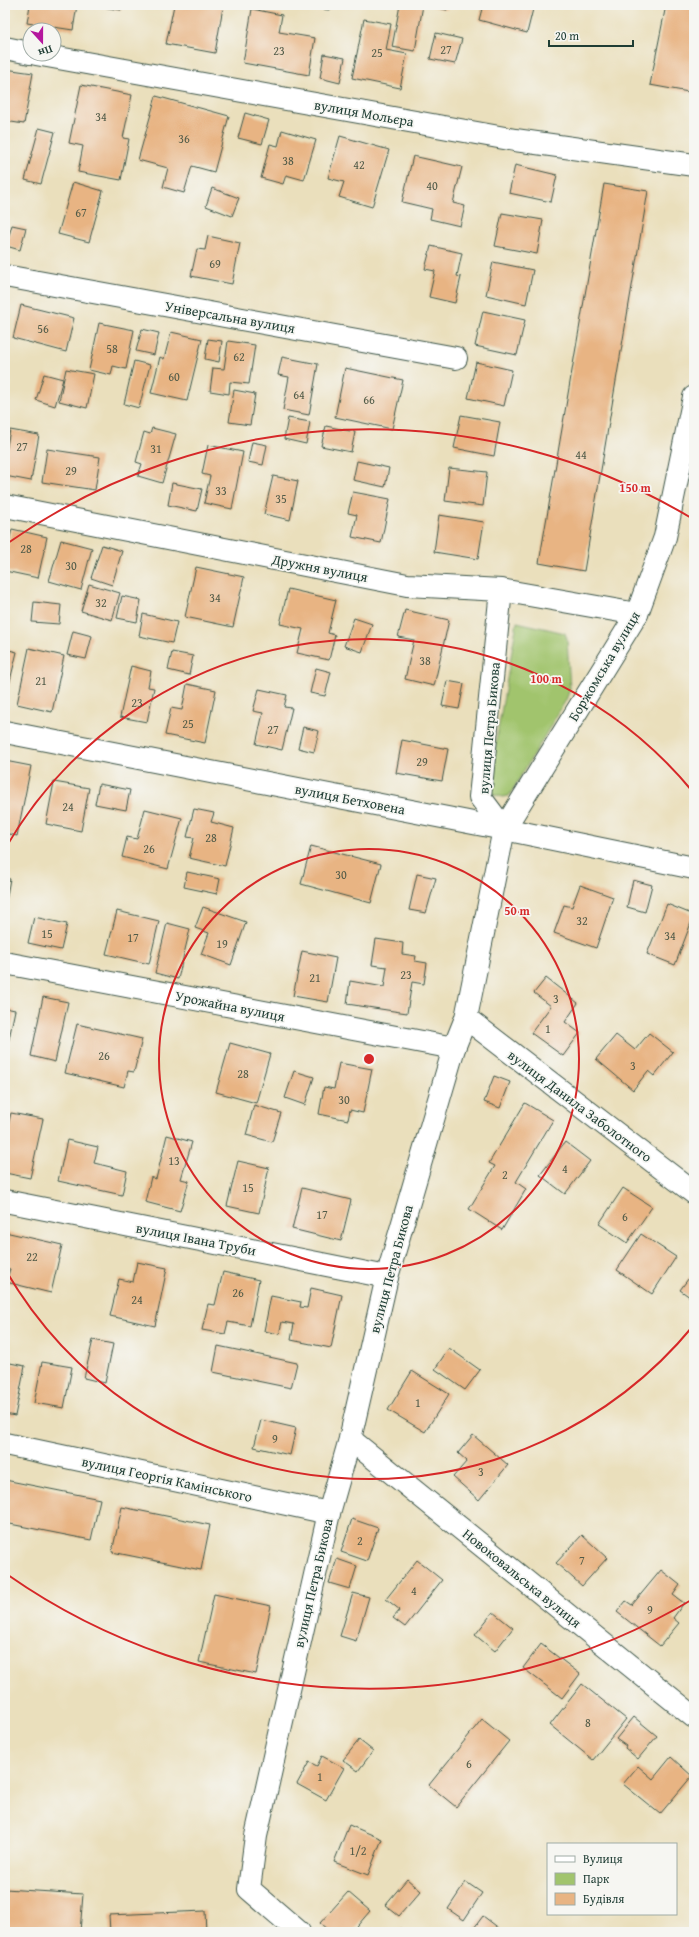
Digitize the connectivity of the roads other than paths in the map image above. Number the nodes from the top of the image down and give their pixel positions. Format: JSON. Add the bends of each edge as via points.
{"nodes":[{"id":1,"x":5,"y":48,"type":"edge"},
{"id":2,"x":22,"y":51,"type":"edge"},
{"id":3,"x":62,"y":59,"type":"edge"},
{"id":4,"x":694,"y":165,"type":"edge"},
{"id":5,"x":5,"y":276,"type":"edge"},
{"id":6,"x":456,"y":358,"type":"dead end"},
{"id":7,"x":694,"y":396,"type":"edge"},
{"id":8,"x":5,"y":506,"type":"edge"},
{"id":9,"x":501,"y":590,"type":"junction"},
{"id":10,"x":637,"y":614,"type":"junction"},
{"id":11,"x":5,"y":732,"type":"edge"},
{"id":12,"x":504,"y":829,"type":"junction"},
{"id":13,"x":694,"y":868,"type":"edge"},
{"id":14,"x":5,"y":963,"type":"edge"},
{"id":15,"x":466,"y":1018,"type":"junction"},
{"id":16,"x":454,"y":1048,"type":"junction"},
{"id":17,"x":694,"y":1193,"type":"edge"},
{"id":18,"x":5,"y":1201,"type":"edge"},
{"id":19,"x":387,"y":1277,"type":"junction"},
{"id":20,"x":350,"y":1439,"type":"junction"},
{"id":21,"x":5,"y":1444,"type":"edge"},
{"id":22,"x":329,"y":1513,"type":"junction"},
{"id":23,"x":694,"y":1717,"type":"edge"},
{"id":24,"x":299,"y":1932,"type":"edge"}],
"edges":[{"from":1,"to":2,"type":"street"},
{"from":3,"to":4,"type":"street","name":"вулиця Мольєра","via":[[514,140]]},
{"from":5,"to":6,"type":"street","name":"Універсальна вулиця"},
{"from":7,"to":10,"type":"street","name":"Боржомська вулиця","via":[[665,537]]},
{"from":8,"to":9,"type":"street","name":"Дружня вулиця","via":[[407,585]]},
{"from":9,"to":10,"type":"street","name":"Дружня вулиця"},
{"from":9,"to":12,"type":"street","name":"вулиця Петра Бикова","via":[[480,797]]},
{"from":10,"to":12,"type":"street","name":"Боржомська вулиця"},
{"from":11,"to":12,"type":"street","name":"вулиця Бетховена"},
{"from":12,"to":13,"type":"street","name":"вулиця Бетховена"},
{"from":12,"to":15,"type":"street","name":"вулиця Петра Бикова"},
{"from":14,"to":16,"type":"street","name":"Урожайна вулиця"},
{"from":15,"to":16,"type":"street","name":"вулиця Петра Бикова"},
{"from":15,"to":17,"type":"street","name":"вулиця Данила Заболотного"},
{"from":16,"to":19,"type":"street","name":"вулиця Петра Бикова"},
{"from":18,"to":19,"type":"street","name":"вулиця Івана Труби"},
{"from":19,"to":20,"type":"street","name":"вулиця Петра Бикова"},
{"from":20,"to":22,"type":"street","name":"вулиця Петра Бикова"},
{"from":20,"to":23,"type":"street","name":"Новоковальська вулиця"},
{"from":21,"to":22,"type":"street","name":"вулиця Георгія Камінського"},
{"from":22,"to":24,"type":"street","name":"вулиця Петра Бикова","via":[[256,1836],[249,1889]]}]}
